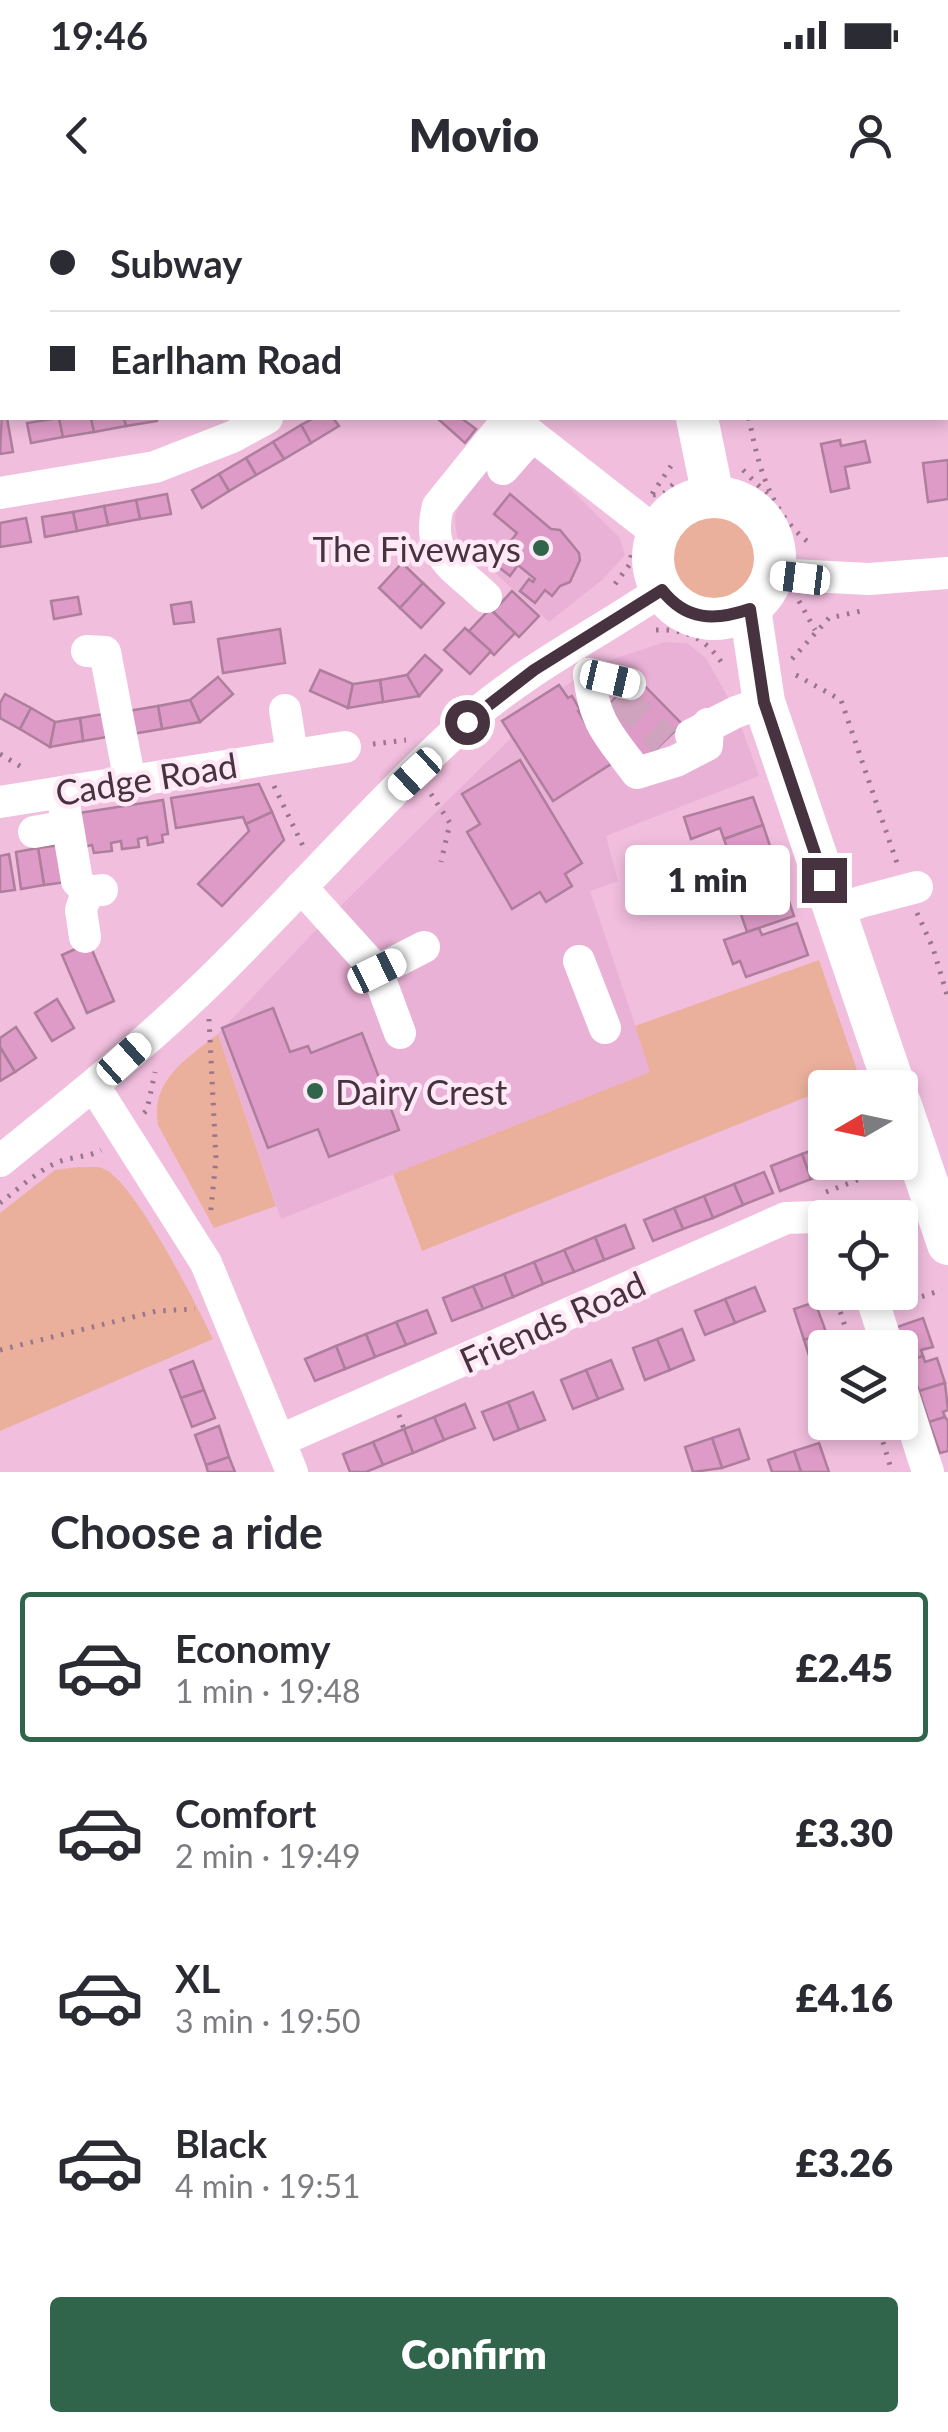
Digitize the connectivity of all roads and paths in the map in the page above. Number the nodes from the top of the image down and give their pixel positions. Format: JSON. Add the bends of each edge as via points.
{"nodes":[{"id":1,"x":263,"y":420,"type":"edge"},
{"id":2,"x":697,"y":420,"type":"edge"},
{"id":3,"x":750,"y":420,"type":"edge"},
{"id":4,"x":517,"y":423,"type":"edge"},
{"id":5,"x":755,"y":450,"type":"junction"},
{"id":6,"x":745,"y":453,"type":"dead end"},
{"id":7,"x":674,"y":455,"type":"dead end"},
{"id":8,"x":503,"y":469,"type":"dead end"},
{"id":9,"x":696,"y":484,"type":"junction"},
{"id":10,"x":0,"y":493,"type":"edge"},
{"id":11,"x":651,"y":508,"type":"junction"},
{"id":12,"x":824,"y":554,"type":"dead end"},
{"id":13,"x":948,"y":573,"type":"edge"},
{"id":14,"x":662,"y":590,"type":"junction"},
{"id":15,"x":761,"y":591,"type":"junction"},
{"id":16,"x":486,"y":597,"type":"dead end"},
{"id":17,"x":881,"y":608,"type":"dead end"},
{"id":18,"x":701,"y":617,"type":"junction"},
{"id":19,"x":647,"y":632,"type":"dead end"},
{"id":20,"x":570,"y":646,"type":"junction"},
{"id":21,"x":86,"y":651,"type":"dead end"},
{"id":22,"x":589,"y":674,"type":"junction"},
{"id":23,"x":775,"y":693,"type":"junction"},
{"id":24,"x":618,"y":696,"type":"tunnel mouth"},
{"id":25,"x":285,"y":710,"type":"dead end"},
{"id":26,"x":408,"y":740,"type":"dead end"},
{"id":27,"x":345,"y":747,"type":"joint"},
{"id":28,"x":281,"y":766,"type":"junction"},
{"id":29,"x":130,"y":782,"type":"junction"},
{"id":30,"x":426,"y":787,"type":"dead end"},
{"id":31,"x":62,"y":792,"type":"junction"},
{"id":32,"x":0,"y":802,"type":"edge"},
{"id":33,"x":67,"y":826,"type":"junction"},
{"id":34,"x":34,"y":832,"type":"dead end"},
{"id":35,"x":303,"y":846,"type":"dead end"},
{"id":36,"x":442,"y":862,"type":"dead end"},
{"id":37,"x":301,"y":887,"type":"junction"},
{"id":38,"x":912,"y":889,"type":"junction"},
{"id":39,"x":836,"y":912,"type":"junction"},
{"id":40,"x":85,"y":936,"type":"dead end"},
{"id":41,"x":424,"y":947,"type":"dead end"},
{"id":42,"x":579,"y":961,"type":"dead end"},
{"id":43,"x":377,"y":990,"type":"junction"},
{"id":44,"x":948,"y":998,"type":"edge"},
{"id":45,"x":207,"y":1006,"type":"dead end"},
{"id":46,"x":605,"y":1028,"type":"dead end"},
{"id":47,"x":400,"y":1033,"type":"dead end"},
{"id":48,"x":158,"y":1062,"type":"dead end"},
{"id":49,"x":889,"y":1070,"type":"edge"},
{"id":50,"x":94,"y":1086,"type":"junction"},
{"id":51,"x":124,"y":1130,"type":"junction"},
{"id":52,"x":918,"y":1155,"type":"edge"},
{"id":53,"x":0,"y":1161,"type":"edge"},
{"id":54,"x":855,"y":1180,"type":"edge"},
{"id":55,"x":0,"y":1203,"type":"edge"},
{"id":56,"x":808,"y":1217,"type":"edge"},
{"id":57,"x":786,"y":1218,"type":"junction"},
{"id":58,"x":948,"y":1244,"type":"edge"},
{"id":59,"x":206,"y":1263,"type":"junction"},
{"id":60,"x":942,"y":1290,"type":"dead end"},
{"id":61,"x":918,"y":1297,"type":"edge"},
{"id":62,"x":227,"y":1313,"type":"junction"},
{"id":63,"x":0,"y":1350,"type":"edge"},
{"id":64,"x":281,"y":1440,"type":"junction"},
{"id":65,"x":882,"y":1440,"type":"edge"},
{"id":66,"x":918,"y":1440,"type":"edge"},
{"id":67,"x":292,"y":1472,"type":"edge"},
{"id":68,"x":892,"y":1472,"type":"edge"},
{"id":69,"x":928,"y":1472,"type":"edge"}],
"edges":[{"from":1,"to":10,"type":"street","via":[[155,467]]},
{"from":2,"to":9,"type":"main road"},
{"from":3,"to":5,"type":"path"},
{"from":4,"to":8,"type":"street"},
{"from":4,"to":11,"type":"street"},
{"from":4,"to":16,"type":"street","via":[[438,506],[434,521],[439,552]]},
{"from":5,"to":6,"type":"path"},
{"from":5,"to":12,"type":"path","via":[[790,528]]},
{"from":7,"to":11,"type":"path"},
{"from":9,"to":11,"type":"path","via":[[672,488]]},
{"from":9,"to":11,"type":"main road","via":[[690,501],[670,514]]},
{"from":9,"to":15,"type":"main road","via":[[745,505],[764,524],[774,548]]},
{"from":11,"to":14,"type":"main road","via":[[654,572]]},
{"from":13,"to":15,"type":"street"},
{"from":14,"to":18,"type":"main road"},
{"from":14,"to":20,"type":"street"},
{"from":15,"to":18,"type":"main road","via":[[728,616]]},
{"from":15,"to":23,"type":"main road"},
{"from":17,"to":23,"type":"path","via":[[828,618],[792,659]]},
{"from":18,"to":23,"type":"main road"},
{"from":19,"to":23,"type":"path","via":[[674,630],[699,638],[724,667]]},
{"from":20,"to":22,"type":"street"},
{"from":20,"to":37,"type":"street","via":[[467,722]]},
{"from":21,"to":29,"type":"street","via":[[106,652]]},
{"from":22,"to":23,"type":"street","via":[[599,723],[637,773],[707,745],[678,737]]},
{"from":22,"to":24,"type":"street"},
{"from":23,"to":38,"type":"path","via":[[842,700]]},
{"from":23,"to":39,"type":"main road"},
{"from":25,"to":28,"type":"street"},
{"from":26,"to":27,"type":"path"},
{"from":27,"to":28,"type":"street","name":"Cadge Road"},
{"from":28,"to":29,"type":"street","name":"Cadge Road"},
{"from":28,"to":35,"type":"path"},
{"from":29,"to":31,"type":"street","name":"Cadge Road"},
{"from":30,"to":36,"type":"path","via":[[450,823]]},
{"from":31,"to":32,"type":"street","name":"Cadge Road"},
{"from":31,"to":33,"type":"street"},
{"from":33,"to":34,"type":"street"},
{"from":33,"to":40,"type":"street","via":[[77,881],[94,891],[81,910]]},
{"from":37,"to":43,"type":"street"},
{"from":37,"to":50,"type":"street"},
{"from":38,"to":39,"type":"street"},
{"from":38,"to":44,"type":"path"},
{"from":39,"to":49,"type":"main road"},
{"from":41,"to":43,"type":"street"},
{"from":42,"to":46,"type":"street"},
{"from":43,"to":47,"type":"street"},
{"from":45,"to":59,"type":"path","via":[[216,1159]]},
{"from":48,"to":51,"type":"path","via":[[147,1110]]},
{"from":50,"to":51,"type":"street"},
{"from":50,"to":53,"type":"street"},
{"from":51,"to":55,"type":"path","via":[[96,1154],[54,1164]]},
{"from":51,"to":59,"type":"street"},
{"from":52,"to":58,"type":"main road"},
{"from":54,"to":57,"type":"path","via":[[782,1208]]},
{"from":56,"to":57,"type":"street","name":"Friends Road"},
{"from":57,"to":64,"type":"street","name":"Friends Road"},
{"from":59,"to":62,"type":"street"},
{"from":60,"to":61,"type":"path"},
{"from":62,"to":63,"type":"path","via":[[212,1320],[188,1308],[157,1311]]},
{"from":62,"to":64,"type":"street"},
{"from":64,"to":67,"type":"street"},
{"from":65,"to":68,"type":"path"},
{"from":66,"to":69,"type":"street"}]}
